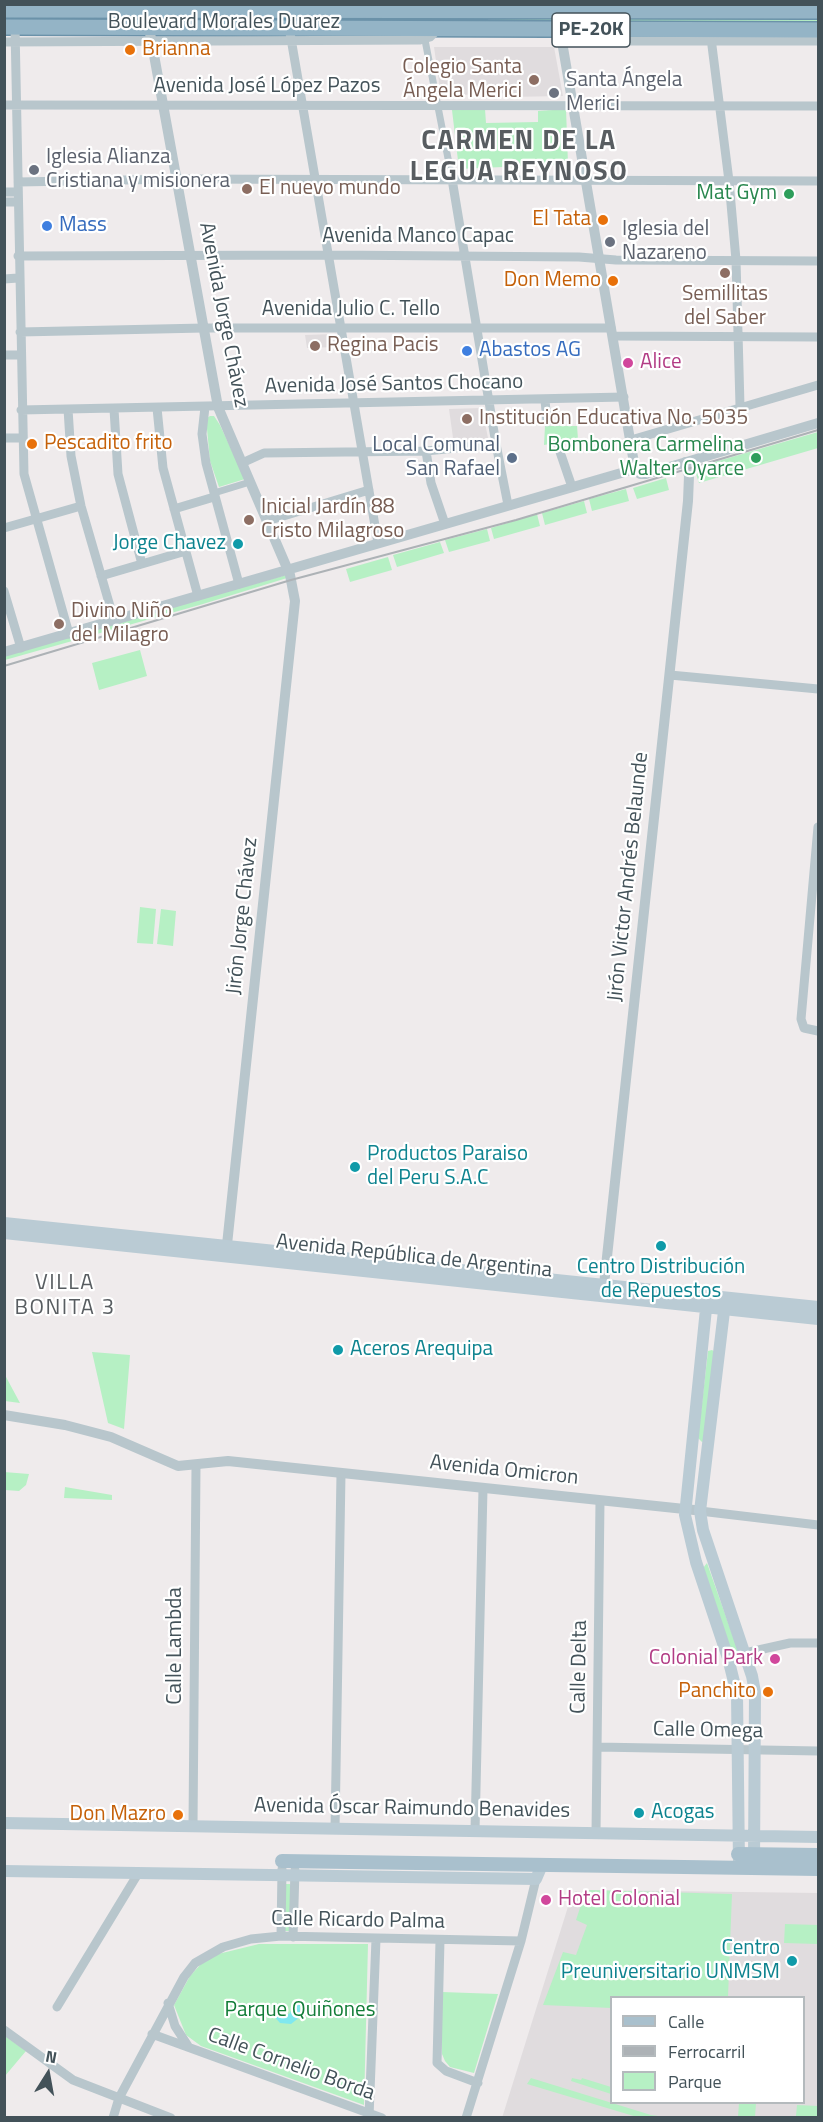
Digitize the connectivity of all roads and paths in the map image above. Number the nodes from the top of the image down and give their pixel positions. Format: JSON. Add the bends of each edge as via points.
{"nodes":[{"id":1,"x":476,"y":8,"type":"edge"},
{"id":2,"x":4,"y":10,"type":"edge"},
{"id":3,"x":146,"y":11,"type":"junction"},
{"id":4,"x":819,"y":11,"type":"edge"},
{"id":5,"x":439,"y":28,"type":"junction"},
{"id":6,"x":476,"y":28,"type":"junction"},
{"id":7,"x":819,"y":30,"type":"edge"},
{"id":8,"x":12,"y":32,"type":"edge"},
{"id":9,"x":560,"y":33,"type":"junction"},
{"id":10,"x":150,"y":34,"type":"junction"},
{"id":11,"x":290,"y":34,"type":"junction"},
{"id":12,"x":710,"y":35,"type":"junction"},
{"id":13,"x":425,"y":40,"type":"junction"},
{"id":14,"x":819,"y":41,"type":"edge"},
{"id":15,"x":4,"y":42,"type":"edge"},
{"id":16,"x":4,"y":105,"type":"edge"},
{"id":17,"x":164,"y":105,"type":"junction"},
{"id":18,"x":301,"y":105,"type":"junction"},
{"id":19,"x":437,"y":105,"type":"junction"},
{"id":20,"x":573,"y":105,"type":"junction"},
{"id":21,"x":720,"y":105,"type":"junction"},
{"id":22,"x":819,"y":106,"type":"edge"},
{"id":23,"x":16,"y":109,"type":"junction"},
{"id":24,"x":4,"y":112,"type":"edge"},
{"id":25,"x":314,"y":178,"type":"junction"},
{"id":26,"x":178,"y":179,"type":"junction"},
{"id":27,"x":452,"y":179,"type":"junction"},
{"id":28,"x":587,"y":181,"type":"junction"},
{"id":29,"x":729,"y":181,"type":"junction"},
{"id":30,"x":819,"y":181,"type":"edge"},
{"id":31,"x":18,"y":187,"type":"junction"},
{"id":32,"x":4,"y":192,"type":"edge"},
{"id":33,"x":4,"y":202,"type":"edge"},
{"id":34,"x":17,"y":202,"type":"junction"},
{"id":35,"x":192,"y":255,"type":"junction"},
{"id":36,"x":329,"y":255,"type":"junction"},
{"id":37,"x":18,"y":256,"type":"junction"},
{"id":38,"x":466,"y":256,"type":"junction"},
{"id":39,"x":600,"y":259,"type":"junction"},
{"id":40,"x":736,"y":260,"type":"junction"},
{"id":41,"x":819,"y":261,"type":"edge"},
{"id":42,"x":4,"y":279,"type":"edge"},
{"id":43,"x":18,"y":279,"type":"junction"},
{"id":44,"x":476,"y":327,"type":"junction"},
{"id":45,"x":204,"y":328,"type":"junction"},
{"id":46,"x":342,"y":328,"type":"junction"},
{"id":47,"x":20,"y":332,"type":"junction"},
{"id":48,"x":612,"y":332,"type":"junction"},
{"id":49,"x":737,"y":337,"type":"junction"},
{"id":50,"x":819,"y":337,"type":"edge"},
{"id":51,"x":4,"y":355,"type":"edge"},
{"id":52,"x":20,"y":356,"type":"junction"},
{"id":53,"x":819,"y":386,"type":"edge"},
{"id":54,"x":624,"y":397,"type":"junction"},
{"id":55,"x":545,"y":400,"type":"junction"},
{"id":56,"x":489,"y":401,"type":"junction"},
{"id":57,"x":356,"y":405,"type":"junction"},
{"id":58,"x":218,"y":406,"type":"junction"},
{"id":59,"x":740,"y":406,"type":"junction"},
{"id":60,"x":205,"y":407,"type":"junction"},
{"id":61,"x":158,"y":408,"type":"junction"},
{"id":62,"x":68,"y":409,"type":"junction"},
{"id":63,"x":114,"y":409,"type":"junction"},
{"id":64,"x":21,"y":410,"type":"junction"},
{"id":65,"x":547,"y":422,"type":"dead end"},
{"id":66,"x":819,"y":423,"type":"edge"},
{"id":67,"x":4,"y":438,"type":"edge"},
{"id":68,"x":22,"y":438,"type":"junction"},
{"id":69,"x":631,"y":440,"type":"junction"},
{"id":70,"x":496,"y":444,"type":"junction"},
{"id":71,"x":558,"y":446,"type":"dead end"},
{"id":72,"x":426,"y":451,"type":"junction"},
{"id":73,"x":363,"y":452,"type":"junction"},
{"id":74,"x":685,"y":462,"type":"junction"},
{"id":75,"x":242,"y":463,"type":"junction"},
{"id":76,"x":635,"y":468,"type":"junction"},
{"id":77,"x":250,"y":482,"type":"junction"},
{"id":78,"x":572,"y":487,"type":"junction"},
{"id":79,"x":369,"y":490,"type":"junction"},
{"id":80,"x":214,"y":495,"type":"junction"},
{"id":81,"x":508,"y":505,"type":"junction"},
{"id":82,"x":81,"y":506,"type":"junction"},
{"id":83,"x":174,"y":509,"type":"junction"},
{"id":84,"x":35,"y":519,"type":"junction"},
{"id":85,"x":267,"y":521,"type":"junction"},
{"id":86,"x":445,"y":524,"type":"junction"},
{"id":87,"x":4,"y":528,"type":"edge"},
{"id":88,"x":378,"y":543,"type":"junction"},
{"id":89,"x":186,"y":551,"type":"junction"},
{"id":90,"x":142,"y":564,"type":"junction"},
{"id":91,"x":289,"y":575,"type":"junction"},
{"id":92,"x":101,"y":576,"type":"junction"},
{"id":93,"x":239,"y":584,"type":"junction"},
{"id":94,"x":198,"y":596,"type":"junction"},
{"id":95,"x":5,"y":598,"type":"edge"},
{"id":96,"x":114,"y":620,"type":"junction"},
{"id":97,"x":69,"y":634,"type":"junction"},
{"id":98,"x":21,"y":648,"type":"junction"},
{"id":99,"x":4,"y":652,"type":"edge"},
{"id":100,"x":670,"y":675,"type":"junction"},
{"id":101,"x":819,"y":689,"type":"edge"},
{"id":102,"x":819,"y":827,"type":"edge"},
{"id":103,"x":816,"y":880,"type":"edge"},
{"id":104,"x":819,"y":1030,"type":"edge"},
{"id":105,"x":4,"y":1223,"type":"edge"},
{"id":106,"x":4,"y":1233,"type":"edge"},
{"id":107,"x":226,"y":1251,"type":"junction"},
{"id":108,"x":603,"y":1290,"type":"junction"},
{"id":109,"x":707,"y":1301,"type":"junction"},
{"id":110,"x":725,"y":1303,"type":"junction"},
{"id":111,"x":819,"y":1307,"type":"edge"},
{"id":112,"x":819,"y":1319,"type":"edge"},
{"id":113,"x":702,"y":1346,"type":"junction"},
{"id":114,"x":720,"y":1348,"type":"junction"},
{"id":115,"x":4,"y":1414,"type":"edge"},
{"id":116,"x":191,"y":1467,"type":"junction"},
{"id":117,"x":341,"y":1474,"type":"junction"},
{"id":118,"x":687,"y":1482,"type":"junction"},
{"id":119,"x":703,"y":1483,"type":"junction"},
{"id":120,"x":483,"y":1489,"type":"junction"},
{"id":121,"x":600,"y":1501,"type":"junction"},
{"id":122,"x":685,"y":1509,"type":"junction"},
{"id":123,"x":700,"y":1511,"type":"junction"},
{"id":124,"x":819,"y":1525,"type":"edge"},
{"id":125,"x":711,"y":1557,"type":"junction"},
{"id":126,"x":696,"y":1562,"type":"junction"},
{"id":127,"x":819,"y":1643,"type":"edge"},
{"id":128,"x":744,"y":1653,"type":"junction"},
{"id":129,"x":597,"y":1747,"type":"junction"},
{"id":130,"x":739,"y":1750,"type":"junction"},
{"id":131,"x":755,"y":1750,"type":"junction"},
{"id":132,"x":819,"y":1751,"type":"edge"},
{"id":133,"x":4,"y":1823,"type":"edge"},
{"id":134,"x":193,"y":1826,"type":"junction"},
{"id":135,"x":335,"y":1829,"type":"junction"},
{"id":136,"x":475,"y":1831,"type":"junction"},
{"id":137,"x":596,"y":1833,"type":"junction"},
{"id":138,"x":738,"y":1836,"type":"junction"},
{"id":139,"x":754,"y":1836,"type":"junction"},
{"id":140,"x":819,"y":1837,"type":"edge"},
{"id":141,"x":819,"y":1855,"type":"edge"},
{"id":142,"x":739,"y":1861,"type":"junction"},
{"id":143,"x":754,"y":1861,"type":"junction"},
{"id":144,"x":542,"y":1865,"type":"junction"},
{"id":145,"x":288,"y":1868,"type":"junction"},
{"id":146,"x":819,"y":1869,"type":"edge"},
{"id":147,"x":4,"y":1871,"type":"edge"},
{"id":148,"x":139,"y":1872,"type":"junction"},
{"id":149,"x":536,"y":1879,"type":"junction"},
{"id":150,"x":281,"y":1936,"type":"junction"},
{"id":151,"x":293,"y":1937,"type":"junction"},
{"id":152,"x":376,"y":1939,"type":"junction"},
{"id":153,"x":440,"y":1940,"type":"junction"},
{"id":154,"x":521,"y":1941,"type":"junction"},
{"id":155,"x":168,"y":2004,"type":"junction"},
{"id":156,"x":57,"y":2007,"type":"dead end"},
{"id":157,"x":4,"y":2030,"type":"edge"},
{"id":158,"x":152,"y":2034,"type":"junction"},
{"id":159,"x":188,"y":2046,"type":"junction"},
{"id":160,"x":478,"y":2083,"type":"junction"},
{"id":161,"x":119,"y":2098,"type":"junction"},
{"id":162,"x":369,"y":2116,"type":"edge"},
{"id":163,"x":113,"y":2118,"type":"edge"},
{"id":164,"x":171,"y":2118,"type":"edge"},
{"id":165,"x":382,"y":2118,"type":"edge"},
{"id":166,"x":466,"y":2118,"type":"edge"}],
"edges":[{"from":1,"to":3,"type":"highway","number":"PE-20K"},
{"from":1,"to":4,"type":"highway","number":"PE-20K"},
{"from":1,"to":6,"type":"main road"},
{"from":2,"to":3,"type":"highway","number":"PE-20K"},
{"from":3,"to":10,"type":"street","name":"Avenida Jorge Chávez"},
{"from":5,"to":6,"type":"highway","number":"PE-20K"},
{"from":5,"to":11,"type":"highway","number":"PE-20K"},
{"from":5,"to":13,"type":"street"},
{"from":6,"to":9,"type":"highway","number":"PE-20K"},
{"from":7,"to":12,"type":"highway","number":"PE-20K"},
{"from":8,"to":10,"type":"highway","number":"PE-20K"},
{"from":8,"to":15,"type":"street"},
{"from":8,"to":23,"type":"street"},
{"from":9,"to":12,"type":"highway","number":"PE-20K"},
{"from":9,"to":20,"type":"street"},
{"from":10,"to":11,"type":"highway","number":"PE-20K"},
{"from":10,"to":17,"type":"street","name":"Avenida Jorge Chávez"},
{"from":11,"to":13,"type":"street","name":"Boulevard Morales Duarez"},
{"from":11,"to":18,"type":"street"},
{"from":12,"to":14,"type":"street"},
{"from":12,"to":21,"type":"street"},
{"from":13,"to":19,"type":"street"},
{"from":16,"to":23,"type":"street","name":"Avenida José López Pazos"},
{"from":17,"to":18,"type":"street","name":"Avenida José López Pazos"},
{"from":17,"to":23,"type":"street","name":"Avenida José López Pazos"},
{"from":17,"to":26,"type":"street","name":"Avenida Jorge Chávez"},
{"from":18,"to":19,"type":"street","name":"Avenida José López Pazos"},
{"from":18,"to":25,"type":"street"},
{"from":19,"to":20,"type":"street","name":"Avenida José López Pazos"},
{"from":19,"to":27,"type":"street"},
{"from":20,"to":21,"type":"street","name":"Avenida José López Pazos"},
{"from":20,"to":28,"type":"street"},
{"from":21,"to":22,"type":"street","name":"Avenida José López Pazos"},
{"from":21,"to":29,"type":"street"},
{"from":23,"to":24,"type":"street","name":"Avenida José López Pazos"},
{"from":23,"to":31,"type":"street"},
{"from":25,"to":26,"type":"street"},
{"from":25,"to":27,"type":"street"},
{"from":25,"to":36,"type":"street"},
{"from":26,"to":31,"type":"street"},
{"from":26,"to":35,"type":"street","name":"Avenida Jorge Chávez"},
{"from":27,"to":28,"type":"street"},
{"from":27,"to":38,"type":"street"},
{"from":28,"to":29,"type":"street"},
{"from":28,"to":39,"type":"street"},
{"from":29,"to":30,"type":"street"},
{"from":29,"to":40,"type":"street"},
{"from":31,"to":32,"type":"street"},
{"from":31,"to":34,"type":"street"},
{"from":33,"to":34,"type":"street"},
{"from":34,"to":37,"type":"street"},
{"from":35,"to":36,"type":"street","name":"Avenida Manco Capac"},
{"from":35,"to":37,"type":"street","name":"Avenida Manco Capac"},
{"from":35,"to":45,"type":"street","name":"Avenida Jorge Chávez"},
{"from":36,"to":38,"type":"street","name":"Avenida Manco Capac"},
{"from":36,"to":46,"type":"street"},
{"from":37,"to":43,"type":"street"},
{"from":38,"to":39,"type":"street","name":"Avenida Manco Capac"},
{"from":38,"to":44,"type":"street"},
{"from":39,"to":40,"type":"street","name":"Avenida Manco Capac"},
{"from":39,"to":48,"type":"street"},
{"from":40,"to":41,"type":"street","name":"Avenida Manco Capac"},
{"from":40,"to":49,"type":"street"},
{"from":42,"to":43,"type":"street"},
{"from":43,"to":47,"type":"street"},
{"from":44,"to":46,"type":"street","name":"Avenida Julio C. Tello"},
{"from":44,"to":48,"type":"street","name":"Avenida Julio C. Tello"},
{"from":44,"to":56,"type":"street"},
{"from":45,"to":46,"type":"street","name":"Avenida Julio C. Tello"},
{"from":45,"to":47,"type":"street","name":"Avenida Julio C. Tello"},
{"from":45,"to":58,"type":"street","name":"Avenida Jorge Chávez"},
{"from":46,"to":57,"type":"street"},
{"from":47,"to":52,"type":"street"},
{"from":48,"to":49,"type":"street","name":"Avenida Julio C. Tello"},
{"from":48,"to":54,"type":"street"},
{"from":49,"to":50,"type":"street","name":"Avenida Julio C. Tello"},
{"from":49,"to":59,"type":"street"},
{"from":51,"to":52,"type":"street"},
{"from":52,"to":64,"type":"street"},
{"from":53,"to":59,"type":"street"},
{"from":54,"to":55,"type":"street","name":"Avenida José Santos Chocano"},
{"from":54,"to":69,"type":"street"},
{"from":55,"to":56,"type":"street","name":"Avenida José Santos Chocano"},
{"from":55,"to":65,"type":"street"},
{"from":56,"to":57,"type":"street","name":"Avenida José Santos Chocano"},
{"from":56,"to":70,"type":"street"},
{"from":57,"to":58,"type":"street","name":"Avenida José Santos Chocano"},
{"from":57,"to":73,"type":"street"},
{"from":58,"to":60,"type":"street","name":"Avenida José Santos Chocano"},
{"from":58,"to":75,"type":"street","name":"Avenida Jorge Chávez"},
{"from":59,"to":69,"type":"street"},
{"from":60,"to":61,"type":"street","name":"Avenida José Santos Chocano"},
{"from":60,"to":80,"type":"street","via":[[203,444]]},
{"from":61,"to":63,"type":"street","name":"Avenida José Santos Chocano"},
{"from":61,"to":83,"type":"street","via":[[160,453]]},
{"from":62,"to":63,"type":"street","name":"Avenida José Santos Chocano"},
{"from":62,"to":64,"type":"street","name":"Avenida José Santos Chocano"},
{"from":62,"to":82,"type":"street","via":[[71,456]]},
{"from":63,"to":90,"type":"street","via":[[118,474]]},
{"from":64,"to":68,"type":"street"},
{"from":66,"to":74,"type":"street"},
{"from":67,"to":68,"type":"street"},
{"from":68,"to":84,"type":"street","via":[[24,474]]},
{"from":69,"to":76,"type":"street"},
{"from":70,"to":72,"type":"street"},
{"from":70,"to":81,"type":"street"},
{"from":71,"to":78,"type":"street"},
{"from":72,"to":73,"type":"street"},
{"from":72,"to":86,"type":"street","via":[[431,483]]},
{"from":73,"to":75,"type":"street","via":[[264,453]]},
{"from":73,"to":79,"type":"street"},
{"from":74,"to":76,"type":"street","via":[[643,474]]},
{"from":74,"to":100,"type":"street","name":"Jirón Victor Andrés Belaunde","via":[[689,485]]},
{"from":75,"to":77,"type":"street","name":"Avenida Jorge Chávez"},
{"from":76,"to":78,"type":"street"},
{"from":77,"to":80,"type":"street"},
{"from":77,"to":85,"type":"street","name":"Avenida Jorge Chávez"},
{"from":78,"to":81,"type":"street"},
{"from":79,"to":85,"type":"street"},
{"from":79,"to":88,"type":"street"},
{"from":80,"to":83,"type":"street"},
{"from":80,"to":93,"type":"street"},
{"from":81,"to":86,"type":"street"},
{"from":82,"to":84,"type":"street"},
{"from":82,"to":92,"type":"street"},
{"from":83,"to":89,"type":"street"},
{"from":84,"to":87,"type":"street"},
{"from":84,"to":97,"type":"street"},
{"from":85,"to":91,"type":"street","name":"Avenida Jorge Chávez"},
{"from":86,"to":88,"type":"street"},
{"from":88,"to":91,"type":"street"},
{"from":89,"to":90,"type":"street"},
{"from":89,"to":94,"type":"street"},
{"from":90,"to":92,"type":"street"},
{"from":91,"to":93,"type":"street"},
{"from":91,"to":107,"type":"street","name":"Jirón Jorge Chávez","via":[[294,617]]},
{"from":92,"to":96,"type":"street"},
{"from":93,"to":94,"type":"street"},
{"from":94,"to":96,"type":"street"},
{"from":95,"to":98,"type":"street"},
{"from":96,"to":97,"type":"street"},
{"from":97,"to":98,"type":"street"},
{"from":98,"to":99,"type":"street"},
{"from":100,"to":101,"type":"street"},
{"from":100,"to":108,"type":"street","name":"Jirón Victor Andrés Belaunde"},
{"from":102,"to":103,"type":"street"},
{"from":103,"to":104,"type":"street","via":[[801,1019],[804,1028]]},
{"from":105,"to":107,"type":"main road","name":"Avenida República de Argentina"},
{"from":106,"to":107,"type":"main road","name":"Avenida República de Argentina"},
{"from":107,"to":108,"type":"main road","name":"Avenida República de Argentina"},
{"from":108,"to":109,"type":"main road","name":"Avenida República de Argentina"},
{"from":109,"to":110,"type":"main road","name":"Avenida República de Argentina"},
{"from":109,"to":113,"type":"main road"},
{"from":110,"to":111,"type":"main road","name":"Avenida República de Argentina"},
{"from":110,"to":112,"type":"main road","name":"Avenida República de Argentina"},
{"from":110,"to":114,"type":"main road"},
{"from":113,"to":114,"type":"main road"},
{"from":113,"to":118,"type":"main road"},
{"from":114,"to":119,"type":"main road"},
{"from":115,"to":116,"type":"street","via":[[111,1437],[168,1463]]},
{"from":116,"to":117,"type":"street","name":"Avenida Omicron","via":[[228,1461]]},
{"from":116,"to":134,"type":"street","name":"Calle Lambda"},
{"from":117,"to":120,"type":"street","name":"Avenida Omicron"},
{"from":117,"to":135,"type":"street"},
{"from":118,"to":119,"type":"main road"},
{"from":118,"to":122,"type":"main road"},
{"from":119,"to":123,"type":"main road"},
{"from":120,"to":121,"type":"street","name":"Avenida Omicron"},
{"from":120,"to":136,"type":"street"},
{"from":121,"to":122,"type":"street","name":"Avenida Omicron"},
{"from":121,"to":129,"type":"street","name":"Calle Delta"},
{"from":122,"to":123,"type":"street","name":"Avenida Omicron"},
{"from":122,"to":126,"type":"main road"},
{"from":123,"to":124,"type":"street","name":"Avenida Omicron"},
{"from":123,"to":125,"type":"main road"},
{"from":125,"to":126,"type":"main road"},
{"from":125,"to":128,"type":"main road"},
{"from":126,"to":130,"type":"main road","via":[[734,1677]]},
{"from":127,"to":128,"type":"street","via":[[790,1643]]},
{"from":128,"to":131,"type":"main road","via":[[755,1692]]},
{"from":129,"to":130,"type":"street","name":"Calle Omega"},
{"from":129,"to":137,"type":"street","name":"Calle Delta"},
{"from":130,"to":131,"type":"street","name":"Calle Omega"},
{"from":130,"to":138,"type":"main road"},
{"from":131,"to":132,"type":"street","name":"Calle Omega"},
{"from":131,"to":139,"type":"main road"},
{"from":133,"to":134,"type":"main road","name":"Avenida Óscar Raimundo Benavides"},
{"from":134,"to":135,"type":"main road","name":"Avenida Óscar Raimundo Benavides"},
{"from":135,"to":136,"type":"main road","name":"Avenida Óscar Raimundo Benavides"},
{"from":136,"to":137,"type":"main road","name":"Avenida Óscar Raimundo Benavides"},
{"from":137,"to":138,"type":"main road","name":"Avenida Óscar Raimundo Benavides"},
{"from":138,"to":139,"type":"main road","name":"Avenida Óscar Raimundo Benavides"},
{"from":138,"to":142,"type":"main road"},
{"from":139,"to":140,"type":"main road","name":"Avenida Óscar Raimundo Benavides"},
{"from":139,"to":143,"type":"main road"},
{"from":141,"to":143,"type":"main road"},
{"from":142,"to":143,"type":"main road"},
{"from":142,"to":144,"type":"main road"},
{"from":143,"to":146,"type":"main road"},
{"from":144,"to":145,"type":"main road"},
{"from":144,"to":149,"type":"main road"},
{"from":145,"to":148,"type":"main road"},
{"from":145,"to":149,"type":"main road"},
{"from":145,"to":150,"type":"street"},
{"from":145,"to":151,"type":"street"},
{"from":147,"to":148,"type":"main road"},
{"from":148,"to":156,"type":"street"},
{"from":149,"to":154,"type":"street"},
{"from":150,"to":151,"type":"street","name":"Calle Ricardo Palma"},
{"from":150,"to":155,"type":"street","name":"Calle Ricardo Palma","via":[[233,1943],[212,1952],[195,1964]]},
{"from":151,"to":152,"type":"street","name":"Calle Ricardo Palma"},
{"from":152,"to":153,"type":"street","name":"Calle Ricardo Palma"},
{"from":152,"to":162,"type":"street"},
{"from":153,"to":154,"type":"street","name":"Calle Ricardo Palma"},
{"from":153,"to":160,"type":"street","via":[[437,2063],[446,2071]]},
{"from":154,"to":160,"type":"street"},
{"from":155,"to":158,"type":"street","name":"Calle Ricardo Palma"},
{"from":155,"to":159,"type":"street","name":"Calle Cornelio Borda","via":[[175,2026]]},
{"from":157,"to":161,"type":"street","via":[[73,2080]]},
{"from":158,"to":159,"type":"street","name":"Calle Cornelio Borda"},
{"from":158,"to":161,"type":"street","name":"Calle Ricardo Palma"},
{"from":159,"to":162,"type":"street","name":"Calle Cornelio Borda"},
{"from":160,"to":166,"type":"street"},
{"from":161,"to":163,"type":"street","name":"Calle Ricardo Palma"},
{"from":161,"to":164,"type":"street"},
{"from":162,"to":165,"type":"street","name":"Calle Cornelio Borda"}]}
